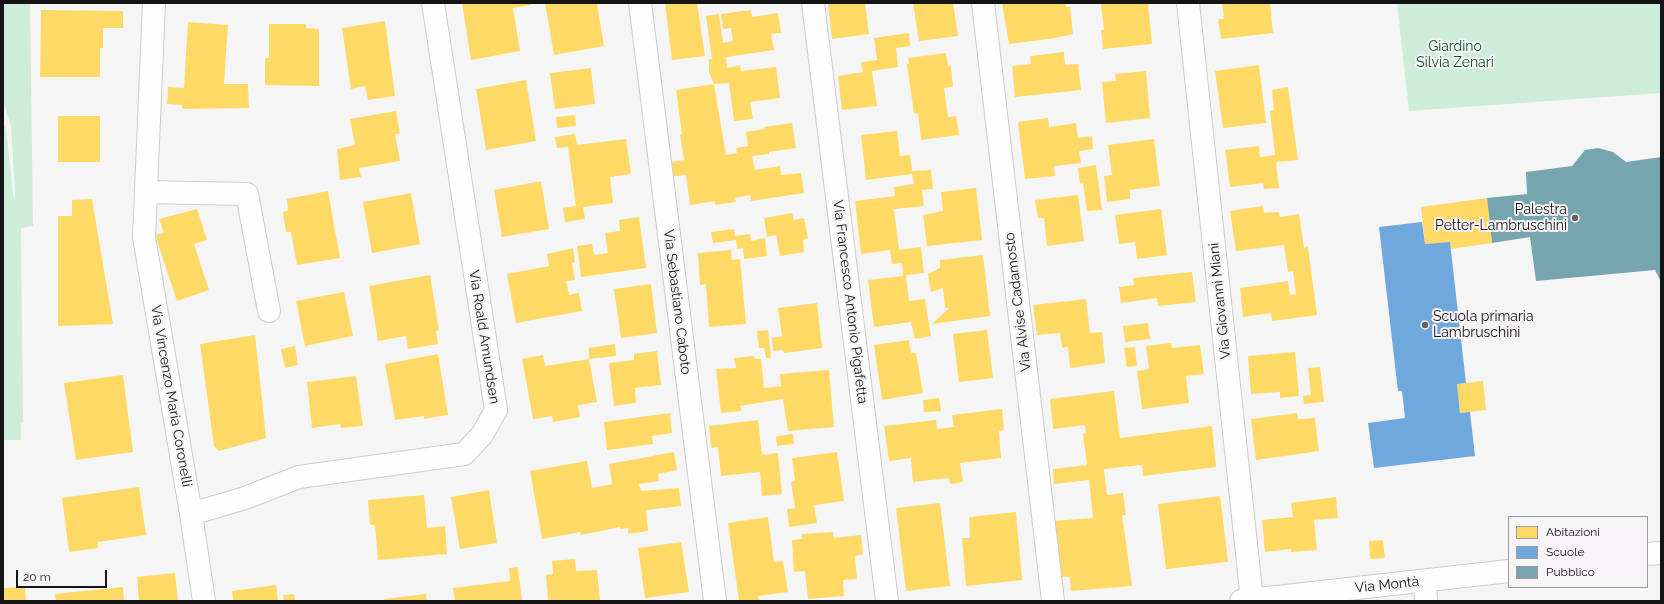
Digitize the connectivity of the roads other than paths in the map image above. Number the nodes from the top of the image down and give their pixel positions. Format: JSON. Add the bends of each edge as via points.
{"nodes":[{"id":1,"x":154,"y":3,"type":"edge"},
{"id":2,"x":433,"y":3,"type":"edge"},
{"id":3,"x":640,"y":3,"type":"edge"},
{"id":4,"x":813,"y":3,"type":"edge"},
{"id":5,"x":983,"y":3,"type":"edge"},
{"id":6,"x":1188,"y":3,"type":"edge"},
{"id":7,"x":146,"y":192,"type":"junction"},
{"id":8,"x":269,"y":311,"type":"dead end"},
{"id":9,"x":191,"y":514,"type":"junction"},
{"id":10,"x":1661,"y":553,"type":"edge"},
{"id":11,"x":1648,"y":554,"type":"edge"},
{"id":12,"x":1508,"y":571,"type":"edge"},
{"id":13,"x":1426,"y":591,"type":"edge"},
{"id":14,"x":1246,"y":600,"type":"edge"},
{"id":15,"x":204,"y":601,"type":"edge"},
{"id":16,"x":715,"y":601,"type":"edge"},
{"id":17,"x":887,"y":601,"type":"edge"},
{"id":18,"x":1053,"y":601,"type":"edge"}],
"edges":[{"from":1,"to":7,"type":"street","name":"Via Vincenzo Maria Coronelli"},
{"from":2,"to":9,"type":"street","name":"Via Roald Amundsen","via":[[496,410],[482,436],[464,454],[299,477],[244,498]]},
{"from":3,"to":16,"type":"street","name":"Via Sebastiano Caboto"},
{"from":4,"to":17,"type":"street","name":"Via Francesco Antonio Pigafetta"},
{"from":5,"to":18,"type":"street","name":"Via Alvise Cadamosto"},
{"from":6,"to":14,"type":"street","name":"Via Giovanni Miani"},
{"from":7,"to":8,"type":"street","via":[[247,194]]},
{"from":7,"to":9,"type":"street","name":"Via Vincenzo Maria Coronelli","via":[[144,237]]},
{"from":9,"to":15,"type":"street","name":"Via Vincenzo Maria Coronelli"},
{"from":10,"to":11,"type":"street"},
{"from":12,"to":13,"type":"street","name":"Via Montà"},
{"from":13,"to":14,"type":"street","name":"Via Montà"}]}
